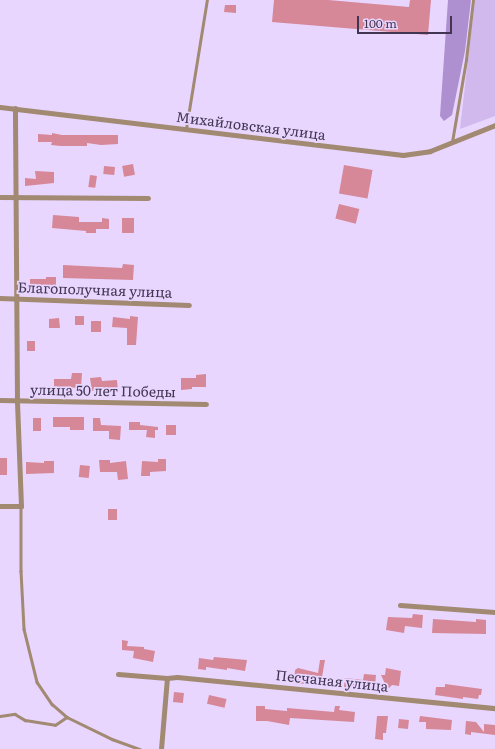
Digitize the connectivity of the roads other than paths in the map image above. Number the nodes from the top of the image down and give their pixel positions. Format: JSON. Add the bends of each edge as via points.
{"nodes":[{"id":1,"x":207,"y":0,"type":"edge"},
{"id":2,"x":473,"y":0,"type":"edge"},
{"id":3,"x":0,"y":107,"type":"edge"},
{"id":4,"x":15,"y":108,"type":"junction"},
{"id":5,"x":495,"y":125,"type":"edge"},
{"id":6,"x":186,"y":129,"type":"junction"},
{"id":7,"x":452,"y":142,"type":"junction"},
{"id":8,"x":0,"y":197,"type":"edge"},
{"id":9,"x":16,"y":197,"type":"junction"},
{"id":10,"x":148,"y":198,"type":"dead end"},
{"id":11,"x":0,"y":298,"type":"edge"},
{"id":12,"x":17,"y":299,"type":"junction"},
{"id":13,"x":189,"y":305,"type":"dead end"},
{"id":14,"x":0,"y":400,"type":"edge"},
{"id":15,"x":17,"y":400,"type":"junction"},
{"id":16,"x":206,"y":404,"type":"dead end"},
{"id":17,"x":0,"y":506,"type":"edge"},
{"id":18,"x":21,"y":506,"type":"junction"},
{"id":19,"x":400,"y":605,"type":"dead end"},
{"id":20,"x":495,"y":612,"type":"edge"},
{"id":21,"x":118,"y":674,"type":"dead end"},
{"id":22,"x":167,"y":678,"type":"junction"},
{"id":23,"x":495,"y":708,"type":"edge"},
{"id":24,"x":0,"y":716,"type":"edge"},
{"id":25,"x":67,"y":717,"type":"junction"},
{"id":26,"x":140,"y":749,"type":"edge"},
{"id":27,"x":161,"y":749,"type":"edge"}],
"edges":[{"from":1,"to":6,"type":"lane"},
{"from":2,"to":7,"type":"lane"},
{"from":3,"to":4,"type":"street","name":"Михайловская улица"},
{"from":4,"to":6,"type":"street","name":"Михайловская улица"},
{"from":4,"to":9,"type":"street"},
{"from":5,"to":7,"type":"street","name":"Михайловская улица"},
{"from":6,"to":7,"type":"street","name":"Михайловская улица","via":[[403,155],[430,151]]},
{"from":8,"to":9,"type":"street"},
{"from":9,"to":10,"type":"street"},
{"from":9,"to":12,"type":"street"},
{"from":11,"to":12,"type":"street","name":"Благополучная улица"},
{"from":12,"to":13,"type":"street","name":"Благополучная улица"},
{"from":12,"to":15,"type":"street"},
{"from":14,"to":15,"type":"street","name":"улица 50 лет Победы"},
{"from":15,"to":16,"type":"street","name":"улица 50 лет Победы"},
{"from":15,"to":18,"type":"street"},
{"from":17,"to":18,"type":"street"},
{"from":18,"to":25,"type":"lane","via":[[24,629],[37,682],[52,704]]},
{"from":19,"to":20,"type":"street"},
{"from":21,"to":22,"type":"street","name":"Песчаная улица"},
{"from":22,"to":23,"type":"street","name":"Песчаная улица"},
{"from":22,"to":27,"type":"street"},
{"from":24,"to":25,"type":"lane","via":[[15,714],[25,720],[55,726]]},
{"from":25,"to":26,"type":"lane","via":[[112,739]]}]}
